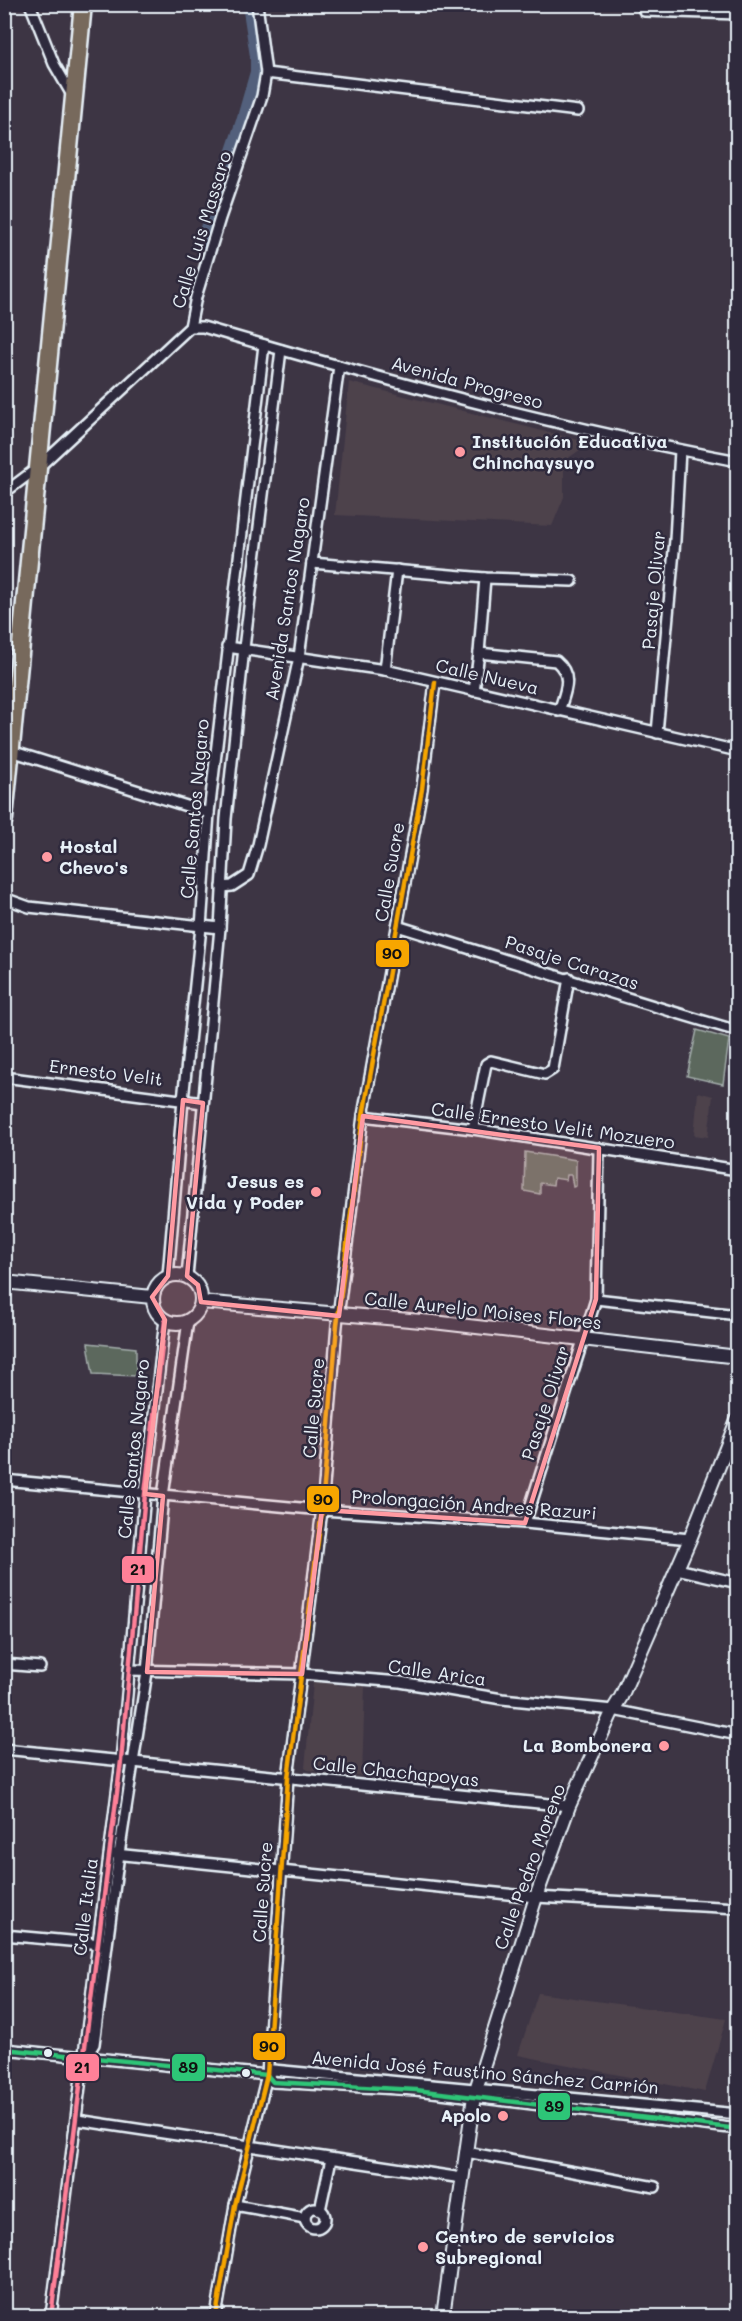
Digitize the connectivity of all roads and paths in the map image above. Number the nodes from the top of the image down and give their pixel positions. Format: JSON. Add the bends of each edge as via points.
{"nodes":[{"id":1,"x":30,"y":4,"type":"edge"},
{"id":2,"x":83,"y":4,"type":"edge"},
{"id":3,"x":257,"y":4,"type":"edge"},
{"id":4,"x":644,"y":11,"type":"dead end"},
{"id":5,"x":738,"y":14,"type":"edge"},
{"id":6,"x":266,"y":73,"type":"junction"},
{"id":7,"x":74,"y":98,"type":"junction"},
{"id":8,"x":578,"y":111,"type":"dead end"},
{"id":9,"x":190,"y":327,"type":"junction"},
{"id":10,"x":264,"y":345,"type":"junction"},
{"id":11,"x":281,"y":350,"type":"junction"},
{"id":12,"x":339,"y":366,"type":"junction"},
{"id":13,"x":680,"y":450,"type":"junction"},
{"id":14,"x":738,"y":461,"type":"edge"},
{"id":15,"x":40,"y":466,"type":"junction"},
{"id":16,"x":4,"y":493,"type":"edge"},
{"id":17,"x":312,"y":563,"type":"junction"},
{"id":18,"x":397,"y":570,"type":"junction"},
{"id":19,"x":485,"y":578,"type":"junction"},
{"id":20,"x":572,"y":581,"type":"dead end"},
{"id":21,"x":227,"y":646,"type":"junction"},
{"id":22,"x":244,"y":648,"type":"junction"},
{"id":23,"x":479,"y":653,"type":"junction"},
{"id":24,"x":299,"y":657,"type":"junction"},
{"id":25,"x":385,"y":670,"type":"junction"},
{"id":26,"x":435,"y":682,"type":"junction"},
{"id":27,"x":474,"y":691,"type":"junction"},
{"id":28,"x":559,"y":711,"type":"junction"},
{"id":29,"x":657,"y":733,"type":"junction"},
{"id":30,"x":11,"y":751,"type":"junction"},
{"id":31,"x":738,"y":751,"type":"edge"},
{"id":32,"x":209,"y":813,"type":"junction"},
{"id":33,"x":4,"y":819,"type":"edge"},
{"id":34,"x":222,"y":888,"type":"junction"},
{"id":35,"x":4,"y":898,"type":"edge"},
{"id":36,"x":397,"y":926,"type":"junction"},
{"id":37,"x":201,"y":927,"type":"junction"},
{"id":38,"x":220,"y":928,"type":"junction"},
{"id":39,"x":569,"y":978,"type":"junction"},
{"id":40,"x":738,"y":1031,"type":"edge"},
{"id":41,"x":4,"y":1077,"type":"edge"},
{"id":42,"x":183,"y":1100,"type":"junction"},
{"id":43,"x":203,"y":1103,"type":"junction"},
{"id":44,"x":363,"y":1116,"type":"junction"},
{"id":45,"x":473,"y":1129,"type":"junction"},
{"id":46,"x":599,"y":1149,"type":"junction"},
{"id":47,"x":738,"y":1170,"type":"edge"},
{"id":48,"x":168,"y":1276,"type":"junction"},
{"id":49,"x":187,"y":1276,"type":"junction"},
{"id":50,"x":4,"y":1282,"type":"edge"},
{"id":51,"x":152,"y":1297,"type":"junction"},
{"id":52,"x":596,"y":1299,"type":"junction"},
{"id":53,"x":201,"y":1302,"type":"junction"},
{"id":54,"x":738,"y":1315,"type":"edge"},
{"id":55,"x":339,"y":1316,"type":"junction"},
{"id":56,"x":165,"y":1320,"type":"junction"},
{"id":57,"x":188,"y":1321,"type":"junction"},
{"id":58,"x":584,"y":1339,"type":"junction"},
{"id":59,"x":724,"y":1356,"type":"junction"},
{"id":60,"x":738,"y":1357,"type":"edge"},
{"id":61,"x":738,"y":1366,"type":"edge"},
{"id":62,"x":738,"y":1418,"type":"edge"},
{"id":63,"x":4,"y":1480,"type":"edge"},
{"id":64,"x":145,"y":1494,"type":"junction"},
{"id":65,"x":163,"y":1496,"type":"junction"},
{"id":66,"x":322,"y":1510,"type":"junction"},
{"id":67,"x":525,"y":1523,"type":"junction"},
{"id":68,"x":690,"y":1539,"type":"junction"},
{"id":69,"x":677,"y":1569,"type":"junction"},
{"id":70,"x":738,"y":1583,"type":"edge"},
{"id":71,"x":4,"y":1664,"type":"edge"},
{"id":72,"x":40,"y":1667,"type":"dead end"},
{"id":73,"x":129,"y":1670,"type":"junction"},
{"id":74,"x":147,"y":1672,"type":"junction"},
{"id":75,"x":302,"y":1674,"type":"junction"},
{"id":76,"x":613,"y":1710,"type":"junction"},
{"id":77,"x":738,"y":1735,"type":"edge"},
{"id":78,"x":4,"y":1749,"type":"edge"},
{"id":79,"x":121,"y":1761,"type":"junction"},
{"id":80,"x":133,"y":1762,"type":"junction"},
{"id":81,"x":288,"y":1778,"type":"junction"},
{"id":82,"x":568,"y":1806,"type":"junction"},
{"id":83,"x":114,"y":1854,"type":"junction"},
{"id":84,"x":281,"y":1872,"type":"junction"},
{"id":85,"x":536,"y":1897,"type":"junction"},
{"id":86,"x":738,"y":1908,"type":"edge"},
{"id":87,"x":4,"y":1935,"type":"edge"},
{"id":88,"x":103,"y":1944,"type":"junction"},
{"id":89,"x":4,"y":2049,"type":"edge"},
{"id":90,"x":86,"y":2057,"type":"junction"},
{"id":91,"x":267,"y":2075,"type":"junction"},
{"id":92,"x":475,"y":2092,"type":"junction"},
{"id":93,"x":738,"y":2114,"type":"edge"},
{"id":94,"x":77,"y":2120,"type":"junction"},
{"id":95,"x":738,"y":2129,"type":"edge"},
{"id":96,"x":250,"y":2146,"type":"junction"},
{"id":97,"x":466,"y":2152,"type":"junction"},
{"id":98,"x":331,"y":2159,"type":"junction"},
{"id":99,"x":462,"y":2178,"type":"junction"},
{"id":100,"x":655,"y":2187,"type":"dead end"},
{"id":101,"x":235,"y":2205,"type":"junction"},
{"id":102,"x":320,"y":2210,"type":"junction"},
{"id":103,"x":305,"y":2218,"type":"junction"},
{"id":104,"x":51,"y":2316,"type":"edge"},
{"id":105,"x":216,"y":2316,"type":"edge"},
{"id":106,"x":443,"y":2316,"type":"edge"}],
"edges":[{"from":1,"to":7,"type":"street","via":[[54,64]]},
{"from":2,"to":7,"type":"highway"},
{"from":3,"to":6,"type":"street","name":"Calle Luis Massaro"},
{"from":4,"to":5,"type":"street"},
{"from":6,"to":8,"type":"street"},
{"from":6,"to":9,"type":"street","name":"Calle Luis Massaro"},
{"from":7,"to":15,"type":"highway"},
{"from":9,"to":10,"type":"street","name":"Avenida Progreso","via":[[203,327]]},
{"from":9,"to":15,"type":"street","name":"Calle Luis Massaro"},
{"from":10,"to":11,"type":"street","name":"Avenida Progreso"},
{"from":10,"to":21,"type":"street","name":"Calle Santos Nagaro"},
{"from":11,"to":12,"type":"street","name":"Avenida Progreso"},
{"from":11,"to":22,"type":"street","name":"Calle Santos Nagaro"},
{"from":12,"to":13,"type":"street","name":"Avenida Progreso","via":[[549,421]]},
{"from":12,"to":17,"type":"street","name":"Avenida Santos Nagaro"},
{"from":13,"to":14,"type":"street","name":"Avenida Progreso"},
{"from":13,"to":29,"type":"street","name":"Pasaje Olivar"},
{"from":15,"to":16,"type":"street","name":"Calle Luis Massaro"},
{"from":15,"to":30,"type":"highway"},
{"from":17,"to":18,"type":"street"},
{"from":17,"to":24,"type":"street","name":"Avenida Santos Nagaro"},
{"from":18,"to":19,"type":"street"},
{"from":18,"to":25,"type":"street"},
{"from":19,"to":20,"type":"street"},
{"from":19,"to":23,"type":"street"},
{"from":21,"to":22,"type":"street","name":"Calle Nueva"},
{"from":21,"to":32,"type":"street","name":"Calle Santos Nagaro"},
{"from":22,"to":24,"type":"street","name":"Calle Nueva"},
{"from":22,"to":34,"type":"street","name":"Calle Santos Nagaro"},
{"from":23,"to":27,"type":"street"},
{"from":23,"to":28,"type":"street","via":[[556,661],[567,674],[568,683]]},
{"from":24,"to":25,"type":"street","name":"Calle Nueva"},
{"from":24,"to":34,"type":"street","name":"Avenida Santos Nagaro","via":[[249,875]]},
{"from":25,"to":26,"type":"street","name":"Calle Nueva"},
{"from":26,"to":27,"type":"street","name":"Calle Nueva"},
{"from":26,"to":36,"type":"street","name":"Calle Sucre","via":[[422,789]]},
{"from":27,"to":28,"type":"street","name":"Calle Nueva"},
{"from":28,"to":29,"type":"street","name":"Calle Nueva"},
{"from":29,"to":31,"type":"street","name":"Calle Nueva"},
{"from":30,"to":32,"type":"street"},
{"from":30,"to":33,"type":"highway"},
{"from":32,"to":37,"type":"street","name":"Calle Santos Nagaro"},
{"from":34,"to":38,"type":"street","name":"Calle Santos Nagaro"},
{"from":35,"to":37,"type":"street","via":[[29,908]]},
{"from":36,"to":39,"type":"street","name":"Pasaje Carazas"},
{"from":36,"to":44,"type":"street","name":"Calle Sucre"},
{"from":37,"to":38,"type":"street"},
{"from":37,"to":42,"type":"street","name":"Calle Santos Nagaro"},
{"from":38,"to":43,"type":"street","name":"Calle Santos Nagaro"},
{"from":39,"to":40,"type":"street","name":"Pasaje Carazas"},
{"from":39,"to":45,"type":"street","via":[[552,1069],[545,1074],[491,1061],[486,1064]]},
{"from":41,"to":42,"type":"street","name":"Ernesto Velit"},
{"from":42,"to":43,"type":"street","name":"Ernesto Velit"},
{"from":42,"to":48,"type":"street","name":"Calle Santos Nagaro"},
{"from":43,"to":49,"type":"street","name":"Calle Santos Nagaro"},
{"from":44,"to":45,"type":"street","name":"Calle Ernesto Velit Mozuero"},
{"from":44,"to":55,"type":"street","name":"Calle Sucre"},
{"from":45,"to":46,"type":"street","name":"Calle Ernesto Velit Mozuero"},
{"from":46,"to":47,"type":"street","name":"Calle Ernesto Velit Mozuero"},
{"from":46,"to":52,"type":"street","name":"Pasaje Olivar"},
{"from":48,"to":49,"type":"main road"},
{"from":48,"to":51,"type":"main road","via":[[156,1286]]},
{"from":49,"to":53,"type":"main road","via":[[198,1285]]},
{"from":50,"to":51,"type":"main road"},
{"from":51,"to":56,"type":"main road","via":[[154,1309]]},
{"from":52,"to":54,"type":"street"},
{"from":52,"to":58,"type":"street","name":"Pasaje Olivar"},
{"from":53,"to":55,"type":"main road","name":"Calle Aureljo Moises Flores"},
{"from":53,"to":57,"type":"main road","via":[[198,1312]]},
{"from":55,"to":58,"type":"main road","name":"Calle Aureljo Moises Flores"},
{"from":55,"to":66,"type":"street","name":"Calle Sucre"},
{"from":56,"to":57,"type":"main road"},
{"from":56,"to":64,"type":"street","name":"Calle Santos Nagaro"},
{"from":57,"to":65,"type":"street","name":"Calle Santos Nagaro"},
{"from":58,"to":59,"type":"main road","name":"Calle Aureljo Moises Flores"},
{"from":58,"to":67,"type":"street","name":"Pasaje Olivar"},
{"from":59,"to":60,"type":"main road","name":"Calle Aureljo Moises Flores"},
{"from":59,"to":61,"type":"main road"},
{"from":62,"to":68,"type":"main road","name":"Calle Pedro Moreno"},
{"from":63,"to":64,"type":"street","name":"Prolongación Andres Razuri"},
{"from":64,"to":65,"type":"street","name":"Prolongación Andres Razuri"},
{"from":64,"to":73,"type":"street","name":"Calle Santos Nagaro"},
{"from":65,"to":66,"type":"street","name":"Prolongación Andres Razuri"},
{"from":65,"to":74,"type":"street","name":"Calle Santos Nagaro"},
{"from":66,"to":67,"type":"street","name":"Prolongación Andres Razuri"},
{"from":66,"to":75,"type":"street","name":"Calle Sucre"},
{"from":67,"to":68,"type":"street","name":"Prolongación Andres Razuri"},
{"from":68,"to":69,"type":"main road","name":"Calle Pedro Moreno"},
{"from":69,"to":70,"type":"street"},
{"from":69,"to":76,"type":"main road","name":"Calle Pedro Moreno"},
{"from":71,"to":72,"type":"street"},
{"from":73,"to":74,"type":"street","name":"Calle Arica"},
{"from":73,"to":79,"type":"street","name":"Calle Santos Nagaro"},
{"from":74,"to":75,"type":"street","name":"Calle Arica"},
{"from":74,"to":80,"type":"street","name":"Calle Santos Nagaro"},
{"from":75,"to":76,"type":"street","name":"Calle Arica","via":[[400,1682],[502,1699]]},
{"from":75,"to":81,"type":"street","name":"Calle Sucre"},
{"from":76,"to":77,"type":"street","name":"Calle Arica"},
{"from":76,"to":82,"type":"main road","name":"Calle Pedro Moreno"},
{"from":78,"to":79,"type":"street","name":"Calle Chachapoyas"},
{"from":79,"to":80,"type":"street","name":"Calle Chachapoyas"},
{"from":79,"to":83,"type":"street","name":"Calle Italia"},
{"from":80,"to":81,"type":"street","name":"Calle Chachapoyas"},
{"from":80,"to":83,"type":"street","name":"Calle Italia"},
{"from":81,"to":82,"type":"street","name":"Calle Chachapoyas"},
{"from":81,"to":84,"type":"street","name":"Calle Sucre"},
{"from":82,"to":85,"type":"main road","name":"Calle Pedro Moreno"},
{"from":83,"to":84,"type":"street"},
{"from":83,"to":88,"type":"street","name":"Calle Italia"},
{"from":84,"to":85,"type":"street"},
{"from":84,"to":91,"type":"street","name":"Calle Sucre"},
{"from":85,"to":86,"type":"street"},
{"from":85,"to":92,"type":"main road","name":"Calle Pedro Moreno"},
{"from":87,"to":88,"type":"street"},
{"from":88,"to":90,"type":"street","name":"Calle Italia"},
{"from":89,"to":90,"type":"street","name":"Avenida José Faustino Sánchez Carrión"},
{"from":90,"to":91,"type":"street","name":"Avenida José Faustino Sánchez Carrión"},
{"from":90,"to":94,"type":"street","name":"Calle Italia"},
{"from":91,"to":92,"type":"street","name":"Avenida José Faustino Sánchez Carrión","via":[[273,2082]]},
{"from":91,"to":96,"type":"street","name":"Calle Sucre"},
{"from":92,"to":93,"type":"street","name":"Avenida José Faustino Sánchez Carrión"},
{"from":92,"to":95,"type":"street","name":"Avenida José Faustino Sánchez Carrión"},
{"from":92,"to":97,"type":"main road","name":"Calle Pedro Moreno"},
{"from":94,"to":96,"type":"street"},
{"from":94,"to":104,"type":"street","name":"Calle Italia"},
{"from":96,"to":98,"type":"street"},
{"from":96,"to":101,"type":"street","name":"Calle Sucre"},
{"from":97,"to":99,"type":"main road","name":"Calle Pedro Moreno"},
{"from":97,"to":100,"type":"street"},
{"from":98,"to":99,"type":"street"},
{"from":98,"to":102,"type":"street"},
{"from":99,"to":106,"type":"main road","name":"Calle Pedro Moreno"},
{"from":101,"to":103,"type":"street"},
{"from":101,"to":105,"type":"street","name":"Calle Sucre"},
{"from":102,"to":103,"type":"street","via":[[309,2211]]},
{"from":102,"to":103,"type":"street","via":[[324,2222],[318,2228],[309,2226]]}]}
